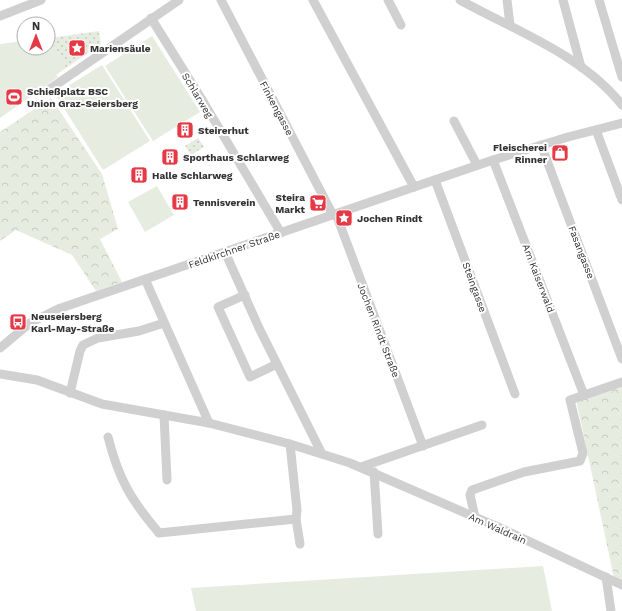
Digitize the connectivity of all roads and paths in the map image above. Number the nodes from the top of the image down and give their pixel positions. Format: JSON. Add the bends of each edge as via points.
{"nodes":[{"id":1,"x":41,"y":0,"type":"edge"},
{"id":2,"x":179,"y":0,"type":"edge"},
{"id":3,"x":221,"y":0,"type":"edge"},
{"id":4,"x":313,"y":0,"type":"edge"},
{"id":5,"x":388,"y":0,"type":"edge"},
{"id":6,"x":460,"y":0,"type":"edge"},
{"id":7,"x":507,"y":0,"type":"edge"},
{"id":8,"x":562,"y":0,"type":"edge"},
{"id":9,"x":599,"y":0,"type":"edge"},
{"id":10,"x":18,"y":4,"type":"edge"},
{"id":11,"x":0,"y":16,"type":"edge"},
{"id":12,"x":151,"y":18,"type":"junction"},
{"id":13,"x":401,"y":25,"type":"dead end"},
{"id":14,"x":510,"y":25,"type":"junction"},
{"id":15,"x":581,"y":67,"type":"junction"},
{"id":16,"x":622,"y":77,"type":"edge"},
{"id":17,"x":47,"y":91,"type":"dead end"},
{"id":18,"x":622,"y":104,"type":"edge"},
{"id":19,"x":454,"y":121,"type":"dead end"},
{"id":20,"x":622,"y":123,"type":"edge"},
{"id":21,"x":596,"y":130,"type":"junction"},
{"id":22,"x":541,"y":145,"type":"junction"},
{"id":23,"x":493,"y":160,"type":"junction"},
{"id":24,"x":477,"y":165,"type":"junction"},
{"id":25,"x":435,"y":180,"type":"junction"},
{"id":26,"x":619,"y":182,"type":"edge"},
{"id":27,"x":414,"y":187,"type":"junction"},
{"id":28,"x":622,"y":200,"type":"edge"},
{"id":29,"x":335,"y":215,"type":"junction"},
{"id":30,"x":281,"y":234,"type":"junction"},
{"id":31,"x":224,"y":252,"type":"junction"},
{"id":32,"x":145,"y":279,"type":"junction"},
{"id":33,"x":245,"y":295,"type":"junction"},
{"id":34,"x":164,"y":323,"type":"junction"},
{"id":35,"x":0,"y":348,"type":"edge"},
{"id":36,"x":622,"y":359,"type":"edge"},
{"id":37,"x":278,"y":364,"type":"junction"},
{"id":38,"x":0,"y":374,"type":"edge"},
{"id":39,"x":622,"y":382,"type":"edge"},
{"id":40,"x":70,"y":393,"type":"junction"},
{"id":41,"x":515,"y":394,"type":"dead end"},
{"id":42,"x":584,"y":395,"type":"junction"},
{"id":43,"x":164,"y":415,"type":"junction"},
{"id":44,"x":209,"y":423,"type":"junction"},
{"id":45,"x":482,"y":425,"type":"dead end"},
{"id":46,"x":108,"y":437,"type":"dead end"},
{"id":47,"x":290,"y":444,"type":"junction"},
{"id":48,"x":423,"y":446,"type":"junction"},
{"id":49,"x":322,"y":454,"type":"junction"},
{"id":50,"x":361,"y":467,"type":"junction"},
{"id":51,"x":374,"y":472,"type":"junction"},
{"id":52,"x":167,"y":480,"type":"dead end"},
{"id":53,"x":475,"y":517,"type":"junction"},
{"id":54,"x":296,"y":519,"type":"junction"},
{"id":55,"x":378,"y":534,"type":"dead end"},
{"id":56,"x":300,"y":544,"type":"dead end"},
{"id":57,"x":606,"y":577,"type":"junction"},
{"id":58,"x":622,"y":585,"type":"edge"},
{"id":59,"x":611,"y":611,"type":"edge"}],
"edges":[{"from":1,"to":10,"type":"street"},
{"from":2,"to":12,"type":"street"},
{"from":3,"to":29,"type":"street","name":"Finkengasse"},
{"from":4,"to":27,"type":"street"},
{"from":5,"to":13,"type":"street"},
{"from":6,"to":14,"type":"street"},
{"from":7,"to":14,"type":"street"},
{"from":8,"to":15,"type":"street"},
{"from":9,"to":16,"type":"street"},
{"from":10,"to":11,"type":"street"},
{"from":12,"to":17,"type":"street"},
{"from":12,"to":30,"type":"street","name":"Schlarweg"},
{"from":14,"to":15,"type":"street"},
{"from":15,"to":18,"type":"street","via":[[602,82]]},
{"from":19,"to":24,"type":"street"},
{"from":20,"to":21,"type":"street","name":"Feldkirchner Straße"},
{"from":21,"to":22,"type":"street","name":"Feldkirchner Straße"},
{"from":21,"to":26,"type":"street"},
{"from":22,"to":23,"type":"street","name":"Feldkirchner Straße"},
{"from":22,"to":36,"type":"street","name":"Fasangasse"},
{"from":23,"to":24,"type":"street","name":"Feldkirchner Straße"},
{"from":23,"to":42,"type":"street","name":"Am Kaiserwald"},
{"from":24,"to":25,"type":"street","name":"Feldkirchner Straße"},
{"from":25,"to":27,"type":"street","name":"Feldkirchner Straße"},
{"from":25,"to":41,"type":"street","name":"Steingasse"},
{"from":26,"to":28,"type":"street"},
{"from":27,"to":29,"type":"street","name":"Feldkirchner Straße"},
{"from":29,"to":30,"type":"street","name":"Feldkirchner Straße"},
{"from":29,"to":48,"type":"street","name":"Jochen Rindt Straße"},
{"from":30,"to":31,"type":"street","name":"Feldkirchner Straße"},
{"from":31,"to":32,"type":"street","name":"Feldkirchner Straße"},
{"from":31,"to":33,"type":"street"},
{"from":32,"to":34,"type":"street"},
{"from":32,"to":35,"type":"street","name":"Feldkirchner Straße","via":[[40,317]]},
{"from":33,"to":37,"type":"street"},
{"from":33,"to":37,"type":"street","via":[[218,308],[250,377]]},
{"from":34,"to":40,"type":"street","via":[[138,331],[98,338],[83,345]]},
{"from":34,"to":44,"type":"street"},
{"from":37,"to":49,"type":"street"},
{"from":38,"to":40,"type":"street","name":"Am Waldrain","via":[[37,380]]},
{"from":39,"to":42,"type":"street"},
{"from":40,"to":43,"type":"street","name":"Am Waldrain","via":[[102,404]]},
{"from":42,"to":53,"type":"street","via":[[570,400],[582,453],[580,461],[524,472],[472,490],[470,495]]},
{"from":43,"to":44,"type":"street","name":"Am Waldrain"},
{"from":43,"to":52,"type":"street"},
{"from":44,"to":47,"type":"street","name":"Am Waldrain"},
{"from":45,"to":48,"type":"street"},
{"from":46,"to":54,"type":"street","via":[[120,476],[140,510],[159,533]]},
{"from":47,"to":49,"type":"street","name":"Am Waldrain"},
{"from":47,"to":54,"type":"street"},
{"from":48,"to":50,"type":"street"},
{"from":49,"to":50,"type":"street","name":"Am Waldrain"},
{"from":50,"to":51,"type":"street","name":"Am Waldrain"},
{"from":51,"to":53,"type":"street","name":"Am Waldrain"},
{"from":51,"to":55,"type":"street"},
{"from":53,"to":57,"type":"street","name":"Am Waldrain"},
{"from":54,"to":56,"type":"street"},
{"from":57,"to":58,"type":"street","name":"Am Waldrain"},
{"from":57,"to":59,"type":"street"}]}
